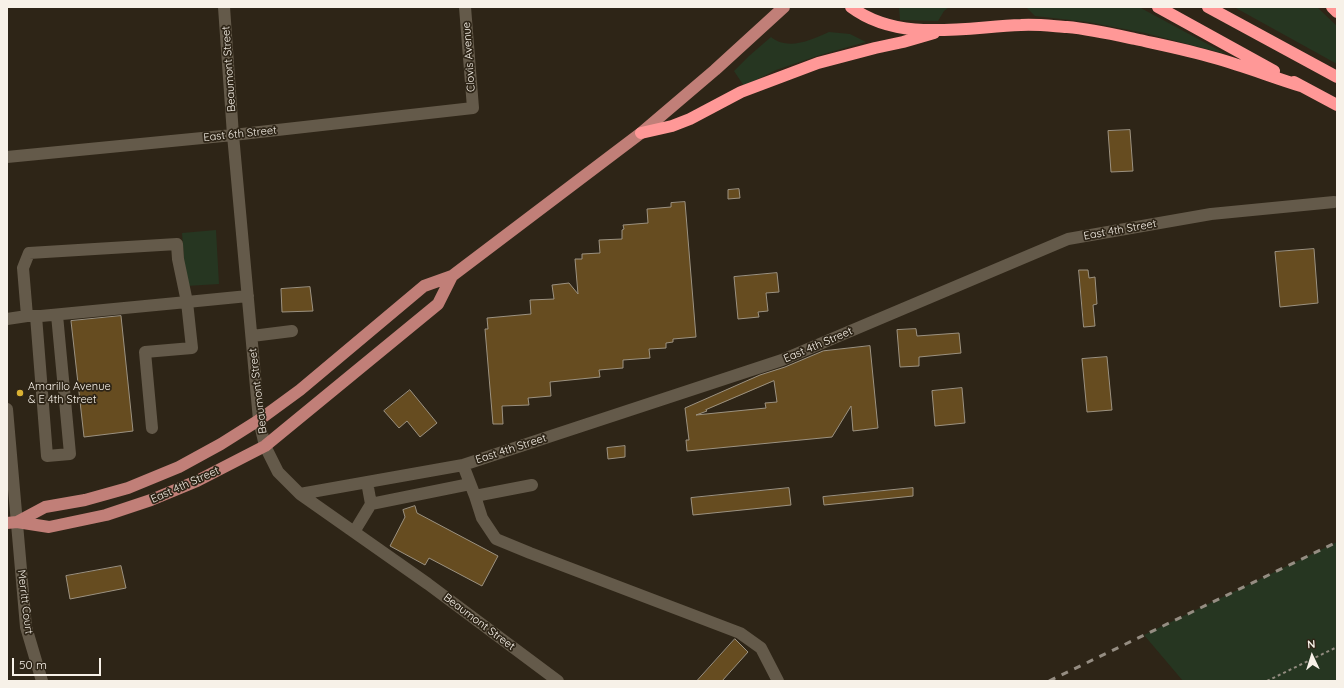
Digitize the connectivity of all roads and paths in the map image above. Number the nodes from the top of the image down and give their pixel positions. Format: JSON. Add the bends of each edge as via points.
{"nodes":[{"id":1,"x":224,"y":7,"type":"edge"},
{"id":2,"x":465,"y":7,"type":"edge"},
{"id":3,"x":784,"y":7,"type":"edge"},
{"id":4,"x":851,"y":7,"type":"edge"},
{"id":5,"x":1158,"y":7,"type":"edge"},
{"id":6,"x":1208,"y":7,"type":"edge"},
{"id":7,"x":1332,"y":7,"type":"edge"},
{"id":8,"x":1337,"y":12,"type":"edge"},
{"id":9,"x":947,"y":29,"type":"junction"},
{"id":10,"x":1337,"y":78,"type":"edge"},
{"id":11,"x":1301,"y":86,"type":"junction"},
{"id":12,"x":1337,"y":105,"type":"edge"},
{"id":13,"x":473,"y":108,"type":"joint"},
{"id":14,"x":641,"y":133,"type":"junction"},
{"id":15,"x":233,"y":135,"type":"junction"},
{"id":16,"x":7,"y":157,"type":"edge"},
{"id":17,"x":1334,"y":202,"type":"dead end"},
{"id":18,"x":452,"y":276,"type":"junction"},
{"id":19,"x":248,"y":296,"type":"junction"},
{"id":20,"x":187,"y":302,"type":"junction"},
{"id":21,"x":57,"y":315,"type":"junction"},
{"id":22,"x":32,"y":316,"type":"junction"},
{"id":23,"x":7,"y":318,"type":"edge"},
{"id":24,"x":292,"y":332,"type":"dead end"},
{"id":25,"x":252,"y":336,"type":"junction"},
{"id":26,"x":7,"y":409,"type":"edge"},
{"id":27,"x":259,"y":420,"type":"junction"},
{"id":28,"x":152,"y":428,"type":"dead end"},
{"id":29,"x":266,"y":446,"type":"junction"},
{"id":30,"x":464,"y":465,"type":"junction"},
{"id":31,"x":407,"y":475,"type":"junction"},
{"id":32,"x":367,"y":482,"type":"junction"},
{"id":33,"x":470,"y":484,"type":"junction"},
{"id":34,"x":532,"y":485,"type":"dead end"},
{"id":35,"x":300,"y":494,"type":"junction"},
{"id":36,"x":412,"y":496,"type":"junction"},
{"id":37,"x":475,"y":496,"type":"junction"},
{"id":38,"x":371,"y":504,"type":"junction"},
{"id":39,"x":12,"y":523,"type":"edge"},
{"id":40,"x":354,"y":532,"type":"junction"},
{"id":41,"x":1337,"y":647,"type":"edge"},
{"id":42,"x":42,"y":681,"type":"edge"},
{"id":43,"x":558,"y":681,"type":"edge"},
{"id":44,"x":778,"y":681,"type":"edge"},
{"id":45,"x":1267,"y":681,"type":"edge"}],
"edges":[{"from":1,"to":15,"type":"street","name":"Beaumont Street"},
{"from":2,"to":13,"type":"street","name":"Clovis Avenue"},
{"from":3,"to":14,"type":"main road","name":"East 4th Street"},
{"from":4,"to":9,"type":"highway","via":[[869,19],[895,27]]},
{"from":5,"to":11,"type":"highway"},
{"from":6,"to":10,"type":"highway"},
{"from":7,"to":8,"type":"highway"},
{"from":9,"to":11,"type":"highway","via":[[1023,24],[1108,33],[1215,58]]},
{"from":9,"to":14,"type":"highway","via":[[818,62],[741,92],[690,119]]},
{"from":11,"to":12,"type":"highway"},
{"from":13,"to":15,"type":"street","name":"East 6th Street"},
{"from":14,"to":18,"type":"main road","name":"East 4th Street"},
{"from":15,"to":16,"type":"street","name":"East 6th Street"},
{"from":15,"to":19,"type":"street","name":"Beaumont Street"},
{"from":17,"to":30,"type":"street","name":"East 4th Street","via":[[1211,214],[1068,239],[782,360]]},
{"from":18,"to":27,"type":"main road","name":"East 4th Street","via":[[424,286],[300,390]]},
{"from":18,"to":29,"type":"main road","name":"East 4th Street","via":[[438,304]]},
{"from":19,"to":20,"type":"street"},
{"from":19,"to":25,"type":"street","name":"Beaumont Street"},
{"from":20,"to":21,"type":"street"},
{"from":20,"to":22,"type":"street","via":[[177,244],[28,253],[23,268]]},
{"from":20,"to":28,"type":"street","via":[[192,348],[145,352]]},
{"from":21,"to":22,"type":"street"},
{"from":21,"to":22,"type":"street","via":[[70,454],[47,456]]},
{"from":22,"to":23,"type":"street"},
{"from":24,"to":25,"type":"street"},
{"from":25,"to":27,"type":"street","name":"Beaumont Street"},
{"from":26,"to":39,"type":"street","name":"Merritt Court"},
{"from":27,"to":29,"type":"street","name":"Beaumont Street"},
{"from":27,"to":39,"type":"main road","name":"East 4th Street","via":[[179,467],[128,488],[85,500],[45,507]]},
{"from":29,"to":35,"type":"street","name":"Beaumont Street","via":[[278,472]]},
{"from":29,"to":39,"type":"main road","name":"East 4th Street","via":[[197,481],[106,515],[49,527]]},
{"from":30,"to":31,"type":"street","name":"East 4th Street"},
{"from":30,"to":33,"type":"street"},
{"from":31,"to":32,"type":"street","name":"East 4th Street"},
{"from":31,"to":36,"type":"street"},
{"from":32,"to":35,"type":"street","name":"East 4th Street"},
{"from":32,"to":38,"type":"street"},
{"from":33,"to":36,"type":"street"},
{"from":33,"to":37,"type":"street"},
{"from":34,"to":37,"type":"street"},
{"from":35,"to":40,"type":"street","name":"Beaumont Street"},
{"from":36,"to":38,"type":"street"},
{"from":37,"to":44,"type":"street","via":[[482,518],[496,539],[740,633],[761,648]]},
{"from":38,"to":40,"type":"street"},
{"from":39,"to":42,"type":"street","name":"Merritt Court","via":[[26,627]]},
{"from":40,"to":43,"type":"street","name":"Beaumont Street"},
{"from":41,"to":45,"type":"path"}]}
